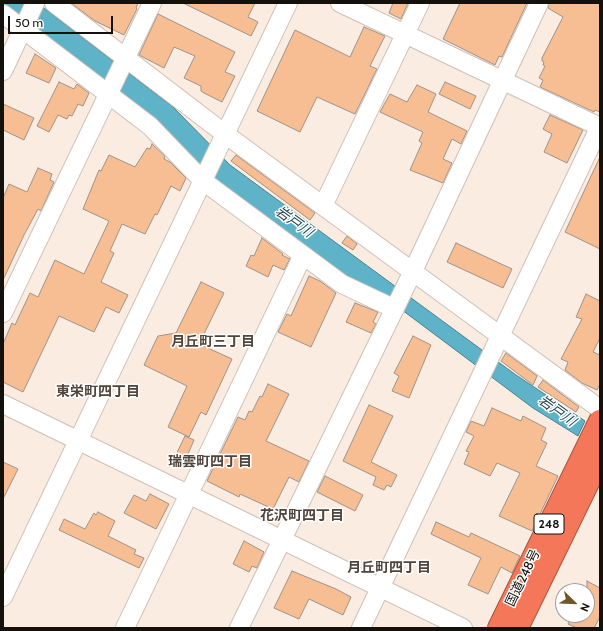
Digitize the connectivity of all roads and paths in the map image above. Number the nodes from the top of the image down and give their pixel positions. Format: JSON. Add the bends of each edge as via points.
{"nodes":[{"id":1,"x":35,"y":3,"type":"edge"},
{"id":2,"x":54,"y":3,"type":"edge"},
{"id":3,"x":152,"y":3,"type":"edge"},
{"id":4,"x":288,"y":3,"type":"edge"},
{"id":5,"x":340,"y":3,"type":"edge"},
{"id":6,"x":420,"y":3,"type":"edge"},
{"id":7,"x":539,"y":3,"type":"edge"},
{"id":8,"x":3,"y":14,"type":"edge"},
{"id":9,"x":24,"y":27,"type":"junction"},
{"id":10,"x":405,"y":34,"type":"junction"},
{"id":11,"x":123,"y":61,"type":"junction"},
{"id":12,"x":3,"y":71,"type":"edge"},
{"id":13,"x":502,"y":80,"type":"junction"},
{"id":14,"x":109,"y":91,"type":"junction"},
{"id":15,"x":600,"y":127,"type":"edge"},
{"id":16,"x":222,"y":141,"type":"junction"},
{"id":17,"x":204,"y":178,"type":"junction"},
{"id":18,"x":323,"y":206,"type":"junction"},
{"id":19,"x":303,"y":255,"type":"junction"},
{"id":20,"x":414,"y":271,"type":"junction"},
{"id":21,"x":396,"y":307,"type":"junction"},
{"id":22,"x":3,"y":313,"type":"edge"},
{"id":23,"x":500,"y":336,"type":"junction"},
{"id":24,"x":3,"y":404,"type":"edge"},
{"id":25,"x":600,"y":409,"type":"edge"},
{"id":26,"x":600,"y":421,"type":"edge"},
{"id":27,"x":78,"y":441,"type":"junction"},
{"id":28,"x":600,"y":458,"type":"edge"},
{"id":29,"x":188,"y":494,"type":"junction"},
{"id":30,"x":282,"y":540,"type":"junction"},
{"id":31,"x":381,"y":588,"type":"junction"},
{"id":32,"x":3,"y":597,"type":"edge"},
{"id":33,"x":125,"y":628,"type":"edge"},
{"id":34,"x":239,"y":628,"type":"edge"},
{"id":35,"x":361,"y":628,"type":"edge"},
{"id":36,"x":463,"y":628,"type":"edge"},
{"id":37,"x":499,"y":628,"type":"edge"},
{"id":38,"x":517,"y":628,"type":"edge"}],
"edges":[{"from":1,"to":9,"type":"street"},
{"from":2,"to":11,"type":"street"},
{"from":3,"to":11,"type":"street"},
{"from":4,"to":16,"type":"street"},
{"from":5,"to":10,"type":"street"},
{"from":6,"to":10,"type":"street"},
{"from":7,"to":13,"type":"street"},
{"from":8,"to":9,"type":"street"},
{"from":9,"to":12,"type":"street"},
{"from":9,"to":14,"type":"street"},
{"from":10,"to":13,"type":"street"},
{"from":10,"to":18,"type":"street"},
{"from":11,"to":14,"type":"street"},
{"from":11,"to":16,"type":"street"},
{"from":13,"to":15,"type":"street"},
{"from":13,"to":20,"type":"street"},
{"from":14,"to":17,"type":"street"},
{"from":14,"to":22,"type":"street"},
{"from":15,"to":23,"type":"street"},
{"from":16,"to":17,"type":"street"},
{"from":16,"to":18,"type":"street"},
{"from":17,"to":19,"type":"street"},
{"from":17,"to":27,"type":"street"},
{"from":18,"to":20,"type":"street"},
{"from":19,"to":21,"type":"street","via":[[342,284]]},
{"from":19,"to":29,"type":"street"},
{"from":20,"to":21,"type":"street"},
{"from":20,"to":23,"type":"street"},
{"from":21,"to":30,"type":"street"},
{"from":23,"to":25,"type":"street"},
{"from":23,"to":31,"type":"street"},
{"from":24,"to":27,"type":"street"},
{"from":26,"to":37,"type":"highway","name":"国道248号","number":"248"},
{"from":27,"to":29,"type":"street"},
{"from":27,"to":32,"type":"street"},
{"from":28,"to":38,"type":"highway","name":"国道248号","number":"248"},
{"from":29,"to":30,"type":"street"},
{"from":29,"to":33,"type":"street"},
{"from":30,"to":31,"type":"street"},
{"from":30,"to":34,"type":"street"},
{"from":31,"to":35,"type":"street"},
{"from":31,"to":36,"type":"street"}]}
